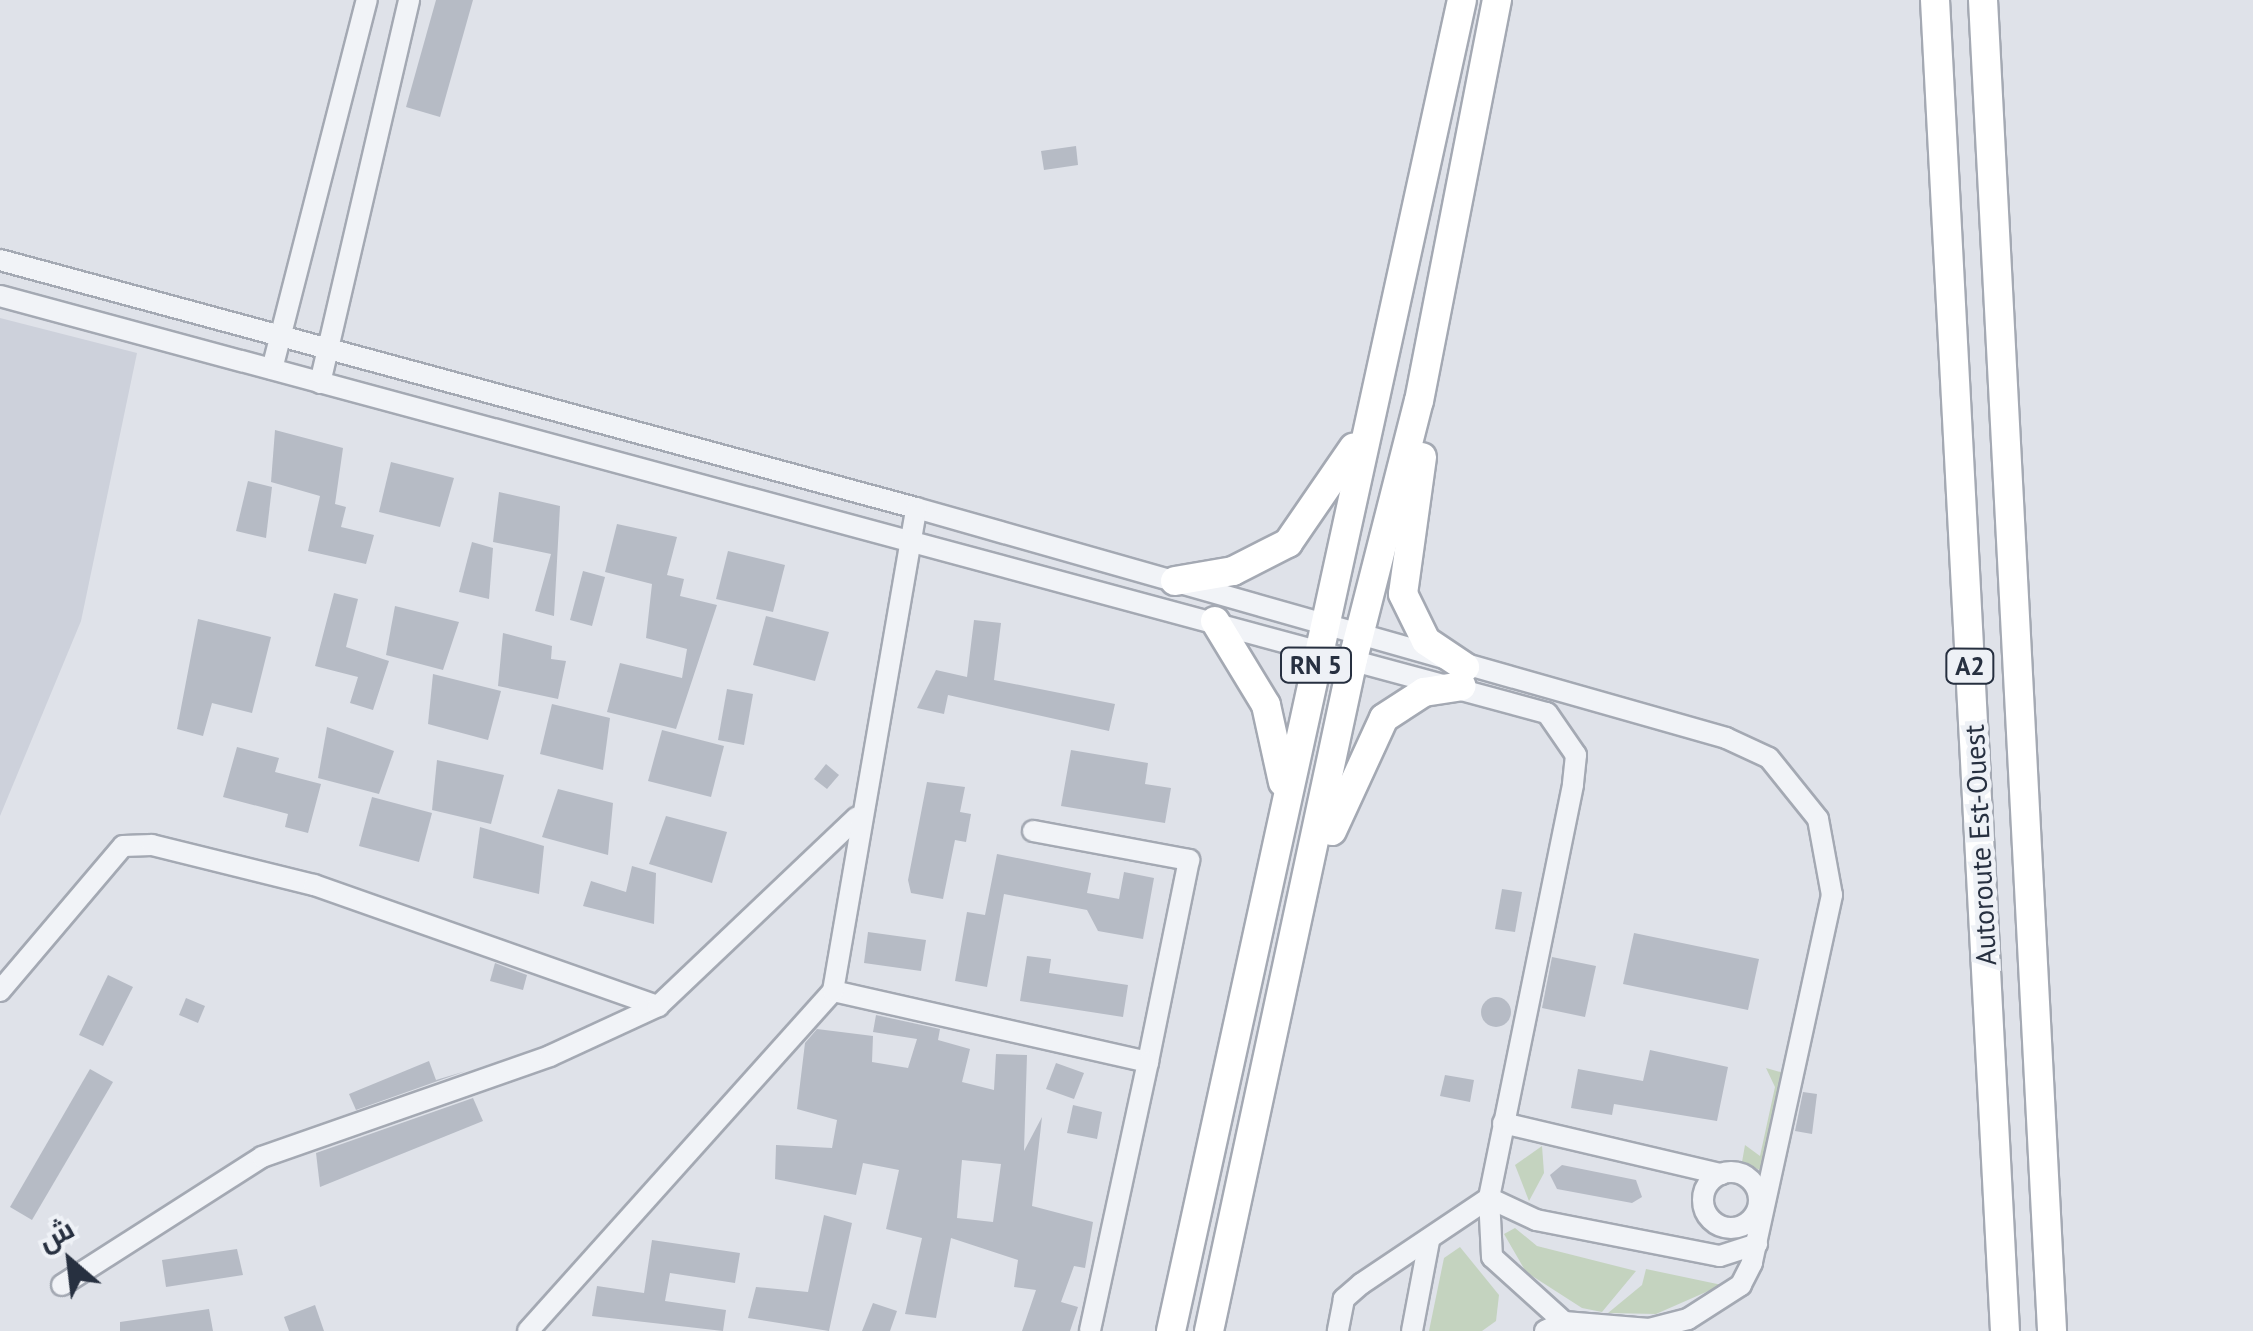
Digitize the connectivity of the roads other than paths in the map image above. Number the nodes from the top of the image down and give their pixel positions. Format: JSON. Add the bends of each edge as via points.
{"nodes":[{"id":1,"x":367,"y":0,"type":"edge"},
{"id":2,"x":409,"y":0,"type":"edge"},
{"id":3,"x":1462,"y":0,"type":"edge"},
{"id":4,"x":1497,"y":0,"type":"edge"},
{"id":5,"x":1935,"y":0,"type":"edge"},
{"id":6,"x":1984,"y":0,"type":"edge"},
{"id":7,"x":0,"y":260,"type":"edge"},
{"id":8,"x":0,"y":296,"type":"edge"},
{"id":9,"x":280,"y":334,"type":"junction"},
{"id":10,"x":326,"y":346,"type":"junction"},
{"id":11,"x":272,"y":369,"type":"junction"},
{"id":12,"x":320,"y":382,"type":"junction"},
{"id":13,"x":1418,"y":400,"type":"junction"},
{"id":14,"x":1367,"y":424,"type":"junction"},
{"id":15,"x":916,"y":508,"type":"junction"},
{"id":16,"x":913,"y":543,"type":"junction"},
{"id":17,"x":1175,"y":581,"type":"junction"},
{"id":18,"x":1215,"y":621,"type":"junction"},
{"id":19,"x":1323,"y":638,"type":"junction"},
{"id":20,"x":1356,"y":647,"type":"junction"},
{"id":21,"x":1464,"y":676,"type":"junction"},
{"id":22,"x":1284,"y":803,"type":"junction"},
{"id":23,"x":857,"y":817,"type":"junction"},
{"id":24,"x":1032,"y":831,"type":"dead end"},
{"id":25,"x":1305,"y":892,"type":"junction"},
{"id":26,"x":834,"y":990,"type":"junction"},
{"id":27,"x":0,"y":991,"type":"edge"},
{"id":28,"x":658,"y":1006,"type":"junction"},
{"id":29,"x":1148,"y":1062,"type":"junction"},
{"id":30,"x":1504,"y":1123,"type":"junction"},
{"id":31,"x":1721,"y":1174,"type":"junction"},
{"id":32,"x":1764,"y":1190,"type":"junction"},
{"id":33,"x":1489,"y":1198,"type":"junction"},
{"id":34,"x":1755,"y":1233,"type":"junction"},
{"id":35,"x":1428,"y":1241,"type":"junction"},
{"id":36,"x":62,"y":1286,"type":"dead end"},
{"id":37,"x":1554,"y":1326,"type":"edge"},
{"id":38,"x":528,"y":1331,"type":"edge"},
{"id":39,"x":1090,"y":1331,"type":"edge"},
{"id":40,"x":1171,"y":1331,"type":"edge"},
{"id":41,"x":1209,"y":1331,"type":"edge"},
{"id":42,"x":1338,"y":1331,"type":"edge"},
{"id":43,"x":1412,"y":1331,"type":"edge"},
{"id":44,"x":2005,"y":1331,"type":"edge"},
{"id":45,"x":2052,"y":1331,"type":"edge"}],
"edges":[{"from":1,"to":9,"type":"street"},
{"from":2,"to":10,"type":"street"},
{"from":3,"to":14,"type":"highway","number":"RN 5"},
{"from":4,"to":13,"type":"highway","number":"RN 5"},
{"from":5,"to":44,"type":"highway","name":"Autoroute Est-Ouest","number":"A2"},
{"from":6,"to":45,"type":"highway","name":"Autoroute Est-Ouest","number":"A2"},
{"from":7,"to":9,"type":"street"},
{"from":8,"to":11,"type":"street"},
{"from":9,"to":10,"type":"street"},
{"from":9,"to":11,"type":"street"},
{"from":10,"to":12,"type":"street"},
{"from":10,"to":15,"type":"street"},
{"from":11,"to":12,"type":"street"},
{"from":12,"to":16,"type":"street"},
{"from":13,"to":20,"type":"highway","number":"RN 5"},
{"from":13,"to":21,"type":"highway","via":[[1422,452],[1402,594],[1426,640]]},
{"from":14,"to":17,"type":"highway","via":[[1317,513],[1288,543],[1232,572]]},
{"from":14,"to":19,"type":"highway","number":"RN 5"},
{"from":15,"to":16,"type":"street"},
{"from":15,"to":17,"type":"street"},
{"from":16,"to":18,"type":"street"},
{"from":16,"to":23,"type":"street"},
{"from":17,"to":19,"type":"street"},
{"from":18,"to":19,"type":"street"},
{"from":18,"to":22,"type":"highway","via":[[1266,705]]},
{"from":19,"to":20,"type":"street"},
{"from":19,"to":22,"type":"highway","number":"RN 5"},
{"from":20,"to":21,"type":"street"},
{"from":20,"to":25,"type":"highway","number":"RN 5"},
{"from":21,"to":25,"type":"highway","via":[[1409,698],[1374,730]]},
{"from":21,"to":30,"type":"street","via":[[1548,713],[1576,755]]},
{"from":21,"to":32,"type":"street","via":[[1726,738],[1802,787],[1832,856],[1832,896]]},
{"from":22,"to":40,"type":"highway","number":"RN 5"},
{"from":23,"to":26,"type":"street"},
{"from":23,"to":28,"type":"street"},
{"from":24,"to":29,"type":"street","via":[[1189,860]]},
{"from":25,"to":41,"type":"highway","number":"RN 5"},
{"from":26,"to":29,"type":"street"},
{"from":26,"to":38,"type":"street"},
{"from":27,"to":28,"type":"street","via":[[123,846],[152,846],[314,885]]},
{"from":28,"to":36,"type":"street","via":[[550,1056],[262,1156]]},
{"from":29,"to":39,"type":"street"},
{"from":30,"to":31,"type":"street"},
{"from":30,"to":33,"type":"street"},
{"from":31,"to":32,"type":"street","via":[[1740,1173]]},
{"from":31,"to":34,"type":"street","via":[[1704,1194],[1710,1218]]},
{"from":32,"to":34,"type":"street"},
{"from":33,"to":34,"type":"street","via":[[1536,1220],[1720,1256]]},
{"from":33,"to":35,"type":"street"},
{"from":33,"to":37,"type":"street","via":[[1492,1257]]},
{"from":34,"to":37,"type":"street","via":[[1742,1285],[1688,1319],[1649,1329]]},
{"from":35,"to":42,"type":"street","via":[[1344,1300]]},
{"from":35,"to":43,"type":"street"}]}
